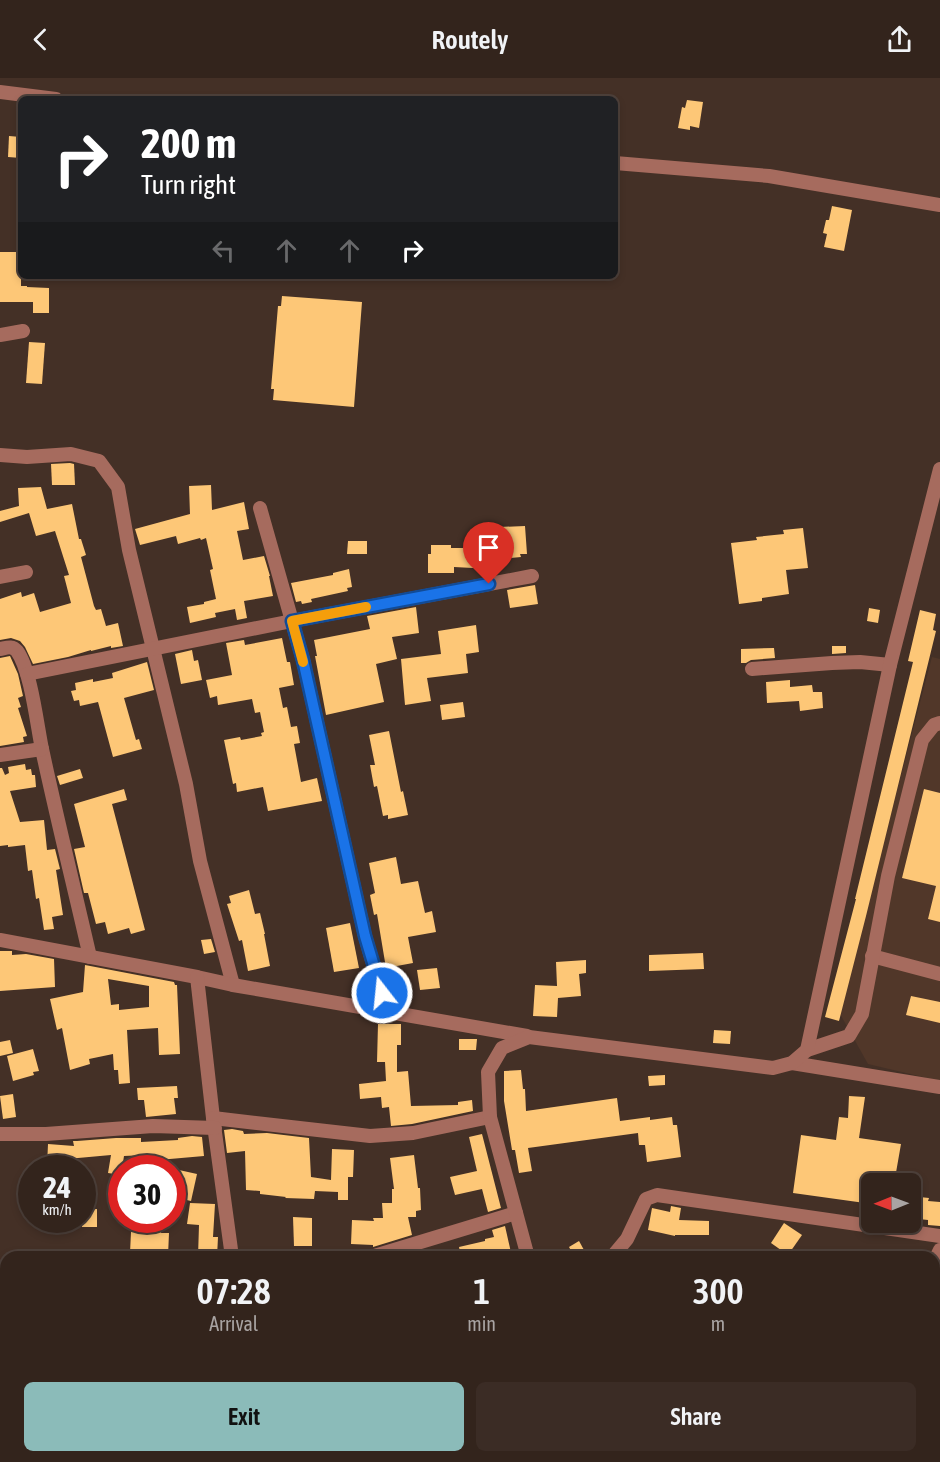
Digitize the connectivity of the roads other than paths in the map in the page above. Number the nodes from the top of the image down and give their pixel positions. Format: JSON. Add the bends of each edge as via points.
{"nodes":[{"id":1,"x":3,"y":87,"type":"edge"},
{"id":2,"x":43,"y":96,"type":"edge"},
{"id":3,"x":618,"y":163,"type":"edge"},
{"id":4,"x":940,"y":205,"type":"edge"},
{"id":5,"x":23,"y":331,"type":"dead end"},
{"id":6,"x":0,"y":334,"type":"edge"},
{"id":7,"x":0,"y":455,"type":"edge"},
{"id":8,"x":940,"y":469,"type":"edge"},
{"id":9,"x":260,"y":508,"type":"dead end"},
{"id":10,"x":26,"y":572,"type":"dead end"},
{"id":11,"x":532,"y":576,"type":"dead end"},
{"id":12,"x":0,"y":577,"type":"edge"},
{"id":13,"x":292,"y":621,"type":"junction"},
{"id":14,"x":153,"y":649,"type":"junction"},
{"id":15,"x":0,"y":650,"type":"edge"},
{"id":16,"x":890,"y":665,"type":"junction"},
{"id":17,"x":752,"y":669,"type":"dead end"},
{"id":18,"x":27,"y":674,"type":"junction"},
{"id":19,"x":940,"y":723,"type":"edge"},
{"id":20,"x":42,"y":749,"type":"junction"},
{"id":21,"x":0,"y":755,"type":"edge"},
{"id":22,"x":0,"y":940,"type":"edge"},
{"id":23,"x":872,"y":956,"type":"junction"},
{"id":24,"x":90,"y":957,"type":"junction"},
{"id":25,"x":940,"y":974,"type":"edge"},
{"id":26,"x":197,"y":977,"type":"junction"},
{"id":27,"x":234,"y":985,"type":"junction"},
{"id":28,"x":387,"y":1012,"type":"junction"},
{"id":29,"x":529,"y":1037,"type":"junction"},
{"id":30,"x":807,"y":1050,"type":"junction"},
{"id":31,"x":792,"y":1063,"type":"junction"},
{"id":32,"x":940,"y":1087,"type":"edge"},
{"id":33,"x":490,"y":1117,"type":"junction"},
{"id":34,"x":214,"y":1123,"type":"junction"},
{"id":35,"x":0,"y":1134,"type":"edge"},
{"id":36,"x":516,"y":1212,"type":"junction"},
{"id":37,"x":940,"y":1236,"type":"edge"},
{"id":38,"x":231,"y":1251,"type":"edge"},
{"id":39,"x":390,"y":1251,"type":"edge"},
{"id":40,"x":526,"y":1251,"type":"edge"},
{"id":41,"x":617,"y":1251,"type":"edge"}],
"edges":[{"from":1,"to":2,"type":"street"},
{"from":3,"to":4,"type":"street","via":[[769,176]]},
{"from":5,"to":6,"type":"street"},
{"from":7,"to":14,"type":"street","via":[[71,454],[99,461],[118,487]]},
{"from":8,"to":16,"type":"street"},
{"from":9,"to":13,"type":"street"},
{"from":10,"to":12,"type":"street"},
{"from":11,"to":13,"type":"street"},
{"from":13,"to":14,"type":"street"},
{"from":13,"to":28,"type":"street","via":[[365,936]]},
{"from":14,"to":18,"type":"street"},
{"from":14,"to":27,"type":"street","via":[[200,861]]},
{"from":15,"to":18,"type":"street","via":[[14,648]]},
{"from":16,"to":17,"type":"street","via":[[851,662]]},
{"from":16,"to":30,"type":"street"},
{"from":18,"to":20,"type":"street"},
{"from":19,"to":23,"type":"street","via":[[922,740]]},
{"from":20,"to":21,"type":"street"},
{"from":20,"to":24,"type":"street"},
{"from":22,"to":24,"type":"street"},
{"from":23,"to":25,"type":"street"},
{"from":23,"to":30,"type":"street","via":[[862,1014],[849,1036]]},
{"from":24,"to":26,"type":"street"},
{"from":26,"to":27,"type":"street"},
{"from":26,"to":34,"type":"street"},
{"from":27,"to":28,"type":"street"},
{"from":28,"to":29,"type":"street"},
{"from":29,"to":31,"type":"street","via":[[773,1068]]},
{"from":29,"to":33,"type":"street","via":[[502,1048],[488,1072]]},
{"from":30,"to":31,"type":"street"},
{"from":31,"to":32,"type":"street"},
{"from":33,"to":34,"type":"street","via":[[413,1133],[370,1136]]},
{"from":33,"to":36,"type":"street"},
{"from":34,"to":35,"type":"street"},
{"from":34,"to":38,"type":"street"},
{"from":36,"to":39,"type":"street"},
{"from":36,"to":40,"type":"street"},
{"from":37,"to":41,"type":"street","via":[[657,1195],[646,1199]]}]}
